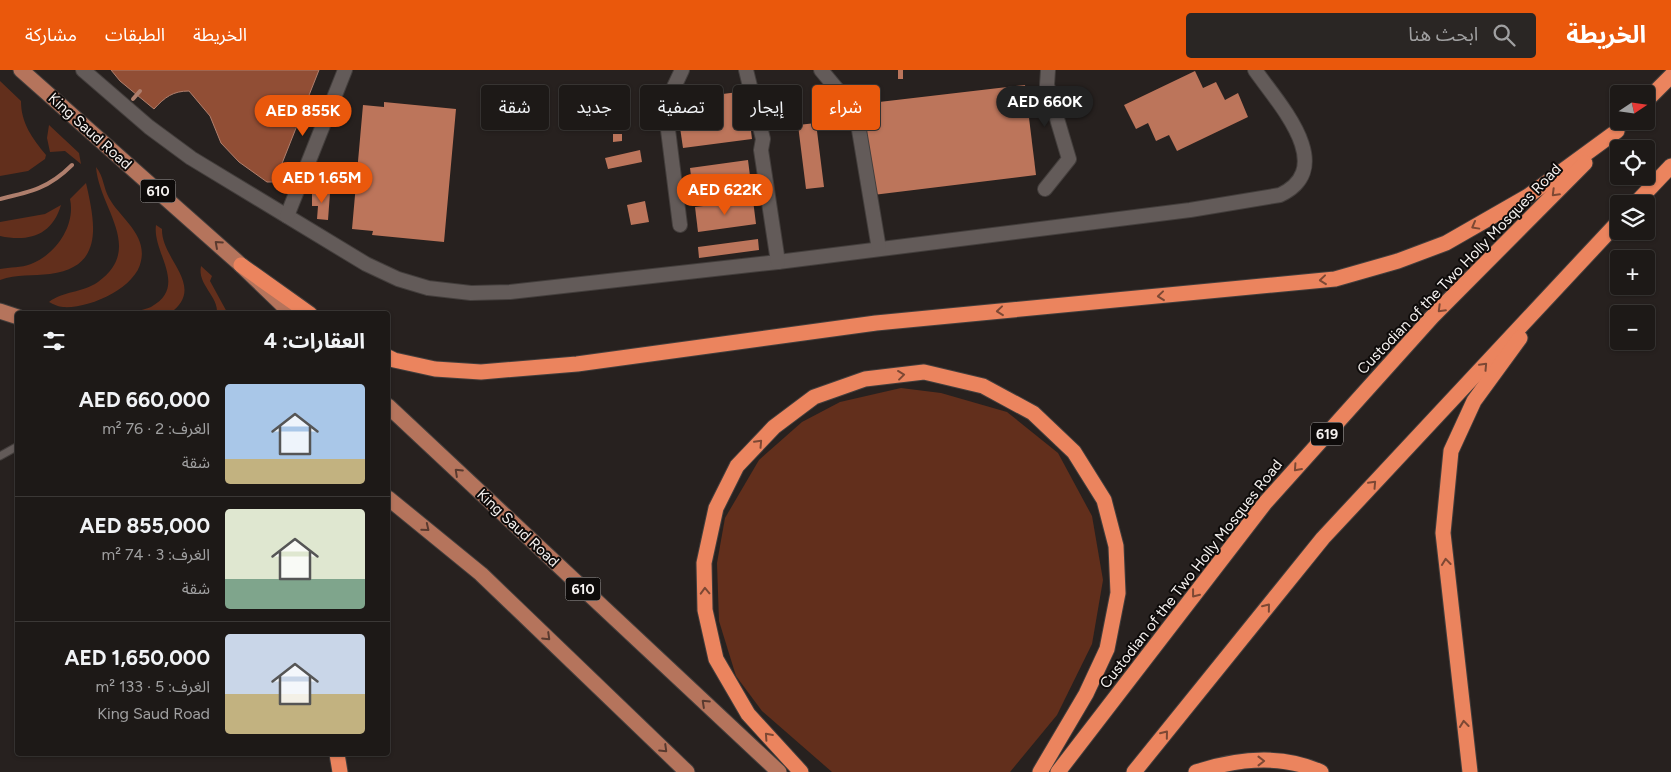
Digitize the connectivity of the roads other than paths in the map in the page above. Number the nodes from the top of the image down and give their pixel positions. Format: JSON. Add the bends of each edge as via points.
{"nodes":[{"id":1,"x":22,"y":70,"type":"edge"},
{"id":2,"x":83,"y":70,"type":"edge"},
{"id":3,"x":345,"y":70,"type":"edge"},
{"id":4,"x":682,"y":70,"type":"edge"},
{"id":5,"x":746,"y":70,"type":"edge"},
{"id":6,"x":821,"y":70,"type":"edge"},
{"id":7,"x":1048,"y":70,"type":"edge"},
{"id":8,"x":1255,"y":70,"type":"edge"},
{"id":9,"x":1671,"y":76,"type":"edge"},
{"id":10,"x":1655,"y":92,"type":"edge"},
{"id":11,"x":1617,"y":130,"type":"edge"},
{"id":12,"x":1618,"y":130,"type":"edge"},
{"id":13,"x":1671,"y":166,"type":"edge"},
{"id":14,"x":1045,"y":189,"type":"dead end"},
{"id":15,"x":1644,"y":195,"type":"edge"},
{"id":16,"x":287,"y":216,"type":"junction"},
{"id":17,"x":680,"y":224,"type":"dead end"},
{"id":18,"x":1610,"y":231,"type":"edge"},
{"id":19,"x":879,"y":249,"type":"junction"},
{"id":20,"x":778,"y":262,"type":"junction"},
{"id":21,"x":241,"y":265,"type":"junction"},
{"id":22,"x":1565,"y":279,"type":"junction"},
{"id":23,"x":0,"y":311,"type":"edge"},
{"id":24,"x":289,"y":311,"type":"edge"},
{"id":25,"x":306,"y":311,"type":"edge"},
{"id":26,"x":15,"y":316,"type":"edge"},
{"id":27,"x":390,"y":358,"type":"edge"},
{"id":28,"x":390,"y":408,"type":"edge"},
{"id":29,"x":15,"y":448,"type":"edge"},
{"id":30,"x":0,"y":456,"type":"edge"},
{"id":31,"x":390,"y":500,"type":"edge"},
{"id":32,"x":337,"y":756,"type":"edge"},
{"id":33,"x":340,"y":772,"type":"edge"},
{"id":34,"x":688,"y":772,"type":"edge"},
{"id":35,"x":779,"y":772,"type":"edge"},
{"id":36,"x":801,"y":772,"type":"edge"},
{"id":37,"x":1040,"y":772,"type":"edge"},
{"id":38,"x":1058,"y":772,"type":"edge"},
{"id":39,"x":1134,"y":772,"type":"edge"},
{"id":40,"x":1196,"y":772,"type":"edge"},
{"id":41,"x":1321,"y":772,"type":"edge"},
{"id":42,"x":1470,"y":772,"type":"edge"}],
"edges":[{"from":21,"to":1,"type":"main road","name":"King Saud Road","number":"610","one_way":true},
{"from":2,"to":16,"type":"street","via":[[190,158]]},
{"from":3,"to":16,"type":"street"},
{"from":4,"to":17,"type":"street","via":[[665,106]]},
{"from":5,"to":20,"type":"street","via":[[763,139],[761,150]]},
{"from":6,"to":19,"type":"street","via":[[856,112]]},
{"from":7,"to":14,"type":"street","via":[[1047,85],[1069,159]]},
{"from":8,"to":19,"type":"street","via":[[1304,147],[1306,159],[1300,178],[1280,195],[1190,210]]},
{"from":9,"to":10,"type":"highway"},
{"from":11,"to":27,"type":"highway","one_way":true,"via":[[1528,196],[1446,243],[1335,279],[876,323],[577,364],[481,372],[434,369]]},
{"from":12,"to":38,"type":"highway","name":"Custodian of the Two Holly Mosques Road","number":"619","one_way":true,"via":[[1432,317],[1265,503]]},
{"from":13,"to":15,"type":"highway"},
{"from":16,"to":20,"type":"street","via":[[366,264],[398,279],[428,288],[471,294]]},
{"from":18,"to":22,"type":"highway"},
{"from":19,"to":20,"type":"street"},
{"from":21,"to":24,"type":"main road","name":"King Saud Road","number":"610"},
{"from":21,"to":25,"type":"highway"},
{"from":39,"to":22,"type":"highway","one_way":true,"via":[[1323,538]]},
{"from":42,"to":22,"type":"highway","one_way":true,"via":[[1443,533],[1451,451],[1474,401]]},
{"from":23,"to":26,"type":"main road"},
{"from":35,"to":28,"type":"main road","name":"King Saud Road","number":"610","one_way":true},
{"from":29,"to":30,"type":"lane"},
{"from":31,"to":34,"type":"main road","one_way":true,"via":[[481,574]]},
{"from":32,"to":33,"type":"highway"},
{"from":36,"to":37,"type":"highway","one_way":true,"via":[[748,714],[716,659],[705,610],[704,563],[716,508],[738,466],[774,427],[814,397],[865,379],[924,372],[983,386],[1033,413],[1074,452],[1104,500],[1116,546],[1118,594],[1107,649],[1086,694]]},
{"from":40,"to":41,"type":"highway","one_way":true,"via":[[1260,759],[1308,766]]}]}
